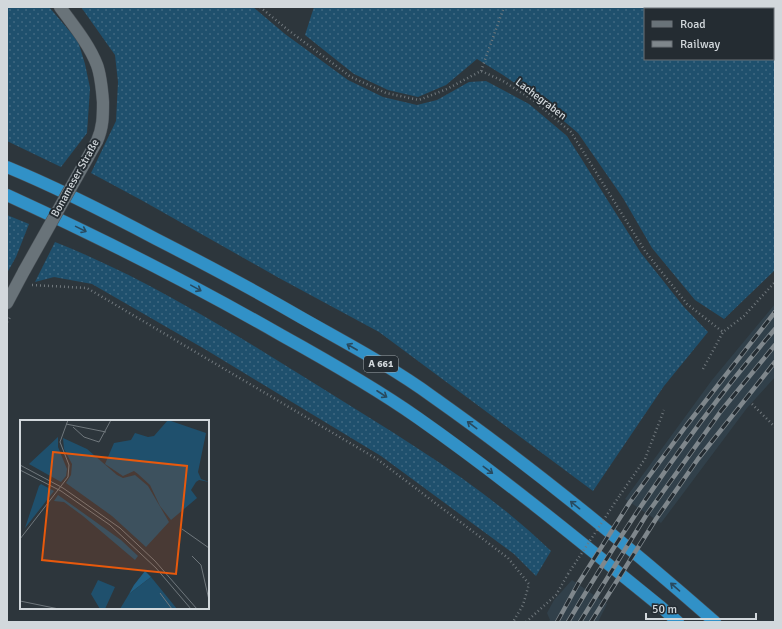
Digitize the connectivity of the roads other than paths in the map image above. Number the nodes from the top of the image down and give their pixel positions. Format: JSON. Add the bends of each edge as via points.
{"nodes":[{"id":1,"x":60,"y":7,"type":"edge"},
{"id":2,"x":7,"y":167,"type":"edge"},
{"id":3,"x":7,"y":195,"type":"edge"},
{"id":4,"x":7,"y":302,"type":"edge"},
{"id":5,"x":678,"y":622,"type":"edge"},
{"id":6,"x":715,"y":622,"type":"edge"}],
"edges":[{"from":1,"to":4,"type":"street","name":"Bonameser Straße","bridge":true,"via":[[85,42],[97,65],[102,84],[103,112],[100,133]]},
{"from":6,"to":2,"type":"highway","number":"A 661","one_way":true,"via":[[655,569],[564,496],[431,396],[332,335],[216,270],[78,199]]},
{"from":3,"to":5,"type":"highway","number":"A 661","one_way":true,"via":[[104,240],[185,282],[371,387],[418,418],[552,519]]}]}
